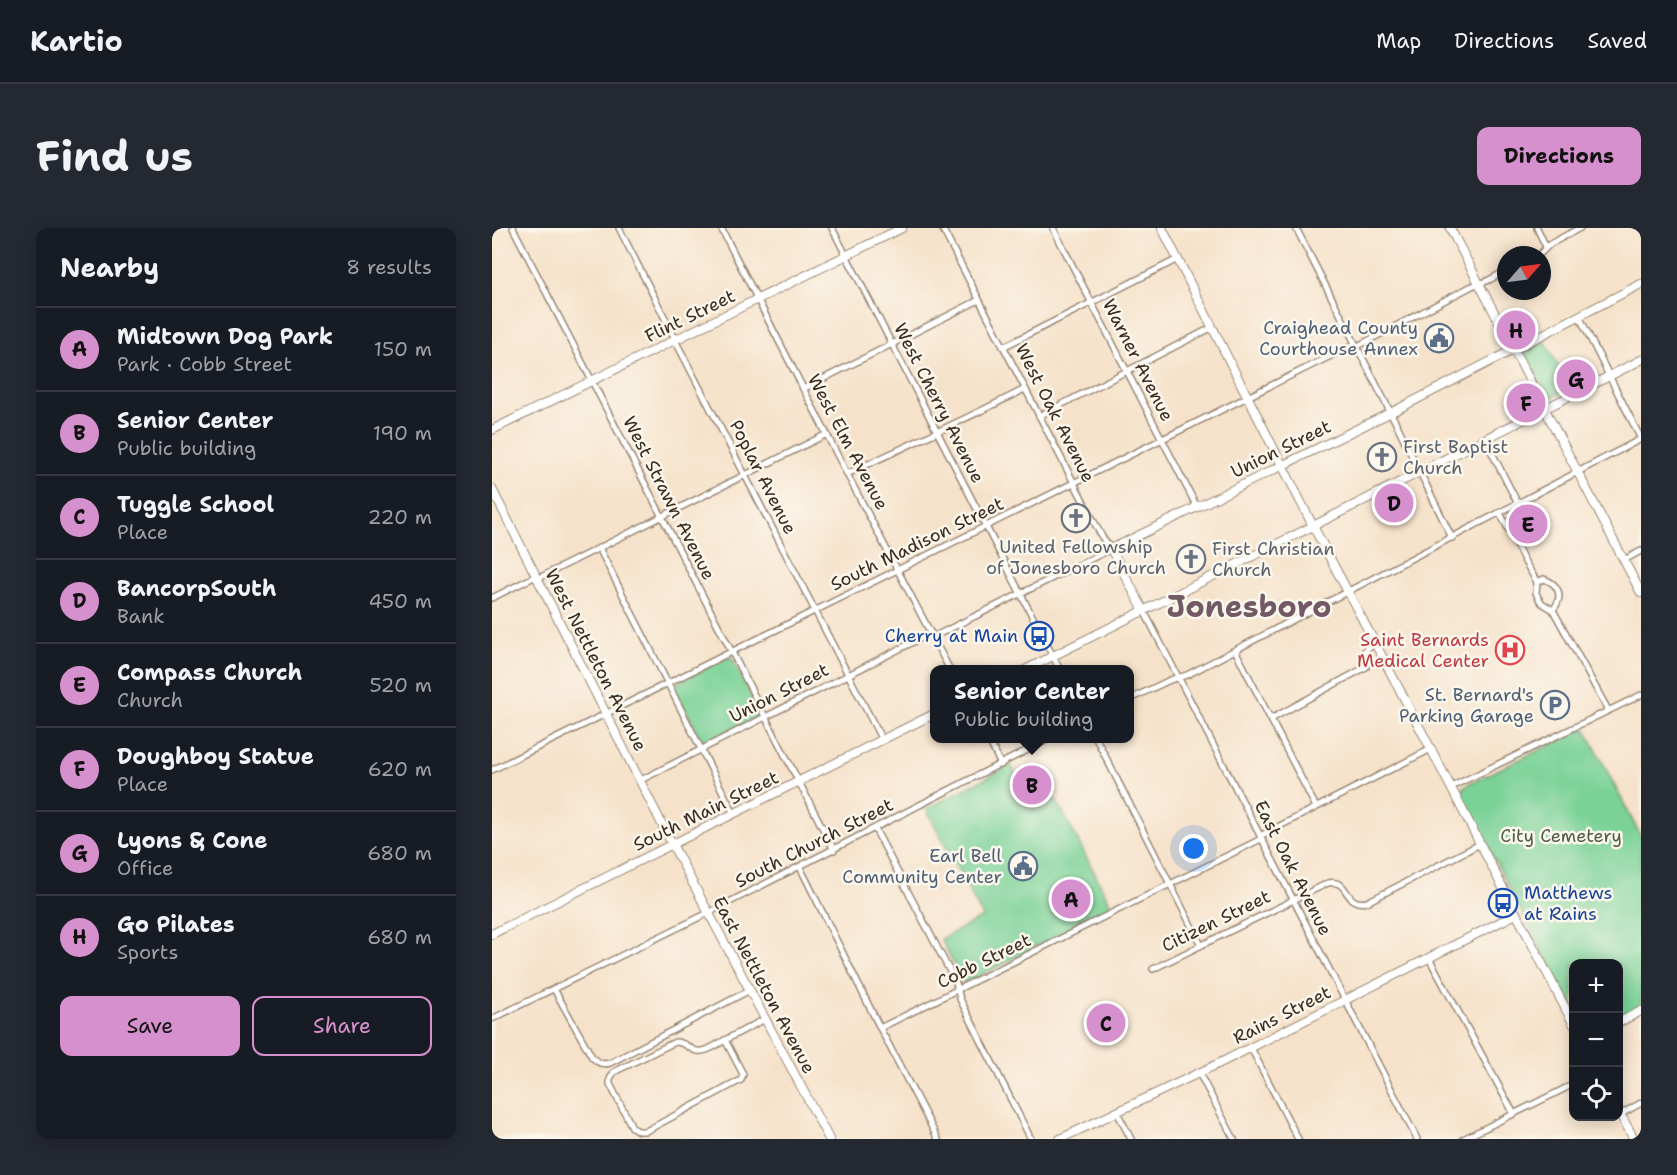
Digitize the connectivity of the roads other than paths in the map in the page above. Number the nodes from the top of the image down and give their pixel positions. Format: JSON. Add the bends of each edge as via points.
{"nodes":[{"id":1,"x":513,"y":228,"type":"edge"},
{"id":2,"x":619,"y":228,"type":"edge"},
{"id":3,"x":721,"y":228,"type":"edge"},
{"id":4,"x":832,"y":228,"type":"edge"},
{"id":5,"x":902,"y":228,"type":"edge"},
{"id":6,"x":942,"y":228,"type":"edge"},
{"id":7,"x":1053,"y":228,"type":"edge"},
{"id":8,"x":1162,"y":228,"type":"edge"},
{"id":9,"x":1296,"y":228,"type":"edge"},
{"id":10,"x":1450,"y":228,"type":"edge"},
{"id":11,"x":1537,"y":228,"type":"edge"},
{"id":12,"x":1580,"y":228,"type":"edge"},
{"id":13,"x":1546,"y":246,"type":"edge"},
{"id":14,"x":1548,"y":246,"type":"edge"},
{"id":15,"x":846,"y":256,"type":"junction"},
{"id":16,"x":1178,"y":259,"type":"junction"},
{"id":17,"x":1497,"y":276,"type":"edge"},
{"id":18,"x":1479,"y":283,"type":"junction"},
{"id":19,"x":1641,"y":284,"type":"edge"},
{"id":20,"x":758,"y":300,"type":"junction"},
{"id":21,"x":980,"y":300,"type":"junction"},
{"id":22,"x":1091,"y":302,"type":"junction"},
{"id":23,"x":1579,"y":316,"type":"junction"},
{"id":24,"x":1214,"y":327,"type":"junction"},
{"id":25,"x":675,"y":340,"type":"junction"},
{"id":26,"x":891,"y":343,"type":"junction"},
{"id":27,"x":1356,"y":345,"type":"junction"},
{"id":28,"x":1003,"y":347,"type":"junction"},
{"id":29,"x":1513,"y":350,"type":"junction"},
{"id":30,"x":1641,"y":360,"type":"edge"},
{"id":31,"x":1127,"y":370,"type":"junction"},
{"id":32,"x":1609,"y":376,"type":"junction"},
{"id":33,"x":592,"y":381,"type":"junction"},
{"id":34,"x":803,"y":389,"type":"junction"},
{"id":35,"x":1025,"y":389,"type":"junction"},
{"id":36,"x":1249,"y":397,"type":"junction"},
{"id":37,"x":1544,"y":409,"type":"junction"},
{"id":38,"x":1390,"y":413,"type":"junction"},
{"id":39,"x":1039,"y":416,"type":"junction"},
{"id":40,"x":492,"y":430,"type":"edge"},
{"id":41,"x":937,"y":433,"type":"junction"},
{"id":42,"x":827,"y":434,"type":"junction"},
{"id":43,"x":1162,"y":439,"type":"junction"},
{"id":44,"x":1641,"y":439,"type":"edge"},
{"id":45,"x":1485,"y":440,"type":"junction"},
{"id":46,"x":1282,"y":466,"type":"junction"},
{"id":47,"x":1577,"y":472,"type":"junction"},
{"id":48,"x":1419,"y":473,"type":"junction"},
{"id":49,"x":847,"y":474,"type":"junction"},
{"id":50,"x":746,"y":475,"type":"junction"},
{"id":51,"x":1074,"y":482,"type":"junction"},
{"id":52,"x":492,"y":489,"type":"edge"},
{"id":53,"x":1518,"y":504,"type":"junction"},
{"id":54,"x":1197,"y":507,"type":"junction"},
{"id":55,"x":1500,"y":513,"type":"junction"},
{"id":56,"x":662,"y":516,"type":"junction"},
{"id":57,"x":987,"y":526,"type":"junction"},
{"id":58,"x":1313,"y":526,"type":"junction"},
{"id":59,"x":1452,"y":538,"type":"junction"},
{"id":60,"x":599,"y":548,"type":"junction"},
{"id":61,"x":1111,"y":549,"type":"junction"},
{"id":62,"x":1641,"y":551,"type":"edge"},
{"id":63,"x":1624,"y":560,"type":"junction"},
{"id":64,"x":899,"y":571,"type":"junction"},
{"id":65,"x":537,"y":578,"type":"junction"},
{"id":66,"x":1537,"y":582,"type":"junction"},
{"id":67,"x":1348,"y":592,"type":"junction"},
{"id":68,"x":1641,"y":593,"type":"edge"},
{"id":69,"x":1021,"y":594,"type":"junction"},
{"id":70,"x":492,"y":598,"type":"edge"},
{"id":71,"x":1553,"y":610,"type":"junction"},
{"id":72,"x":816,"y":611,"type":"junction"},
{"id":73,"x":1144,"y":611,"type":"junction"},
{"id":74,"x":932,"y":635,"type":"junction"},
{"id":75,"x":1375,"y":644,"type":"junction"},
{"id":76,"x":1235,"y":650,"type":"junction"},
{"id":77,"x":732,"y":652,"type":"junction"},
{"id":78,"x":1053,"y":656,"type":"junction"},
{"id":79,"x":948,"y":665,"type":"edge"},
{"id":80,"x":1033,"y":665,"type":"edge"},
{"id":81,"x":1058,"y":665,"type":"edge"},
{"id":82,"x":849,"y":675,"type":"junction"},
{"id":83,"x":1178,"y":678,"type":"junction"},
{"id":84,"x":668,"y":684,"type":"junction"},
{"id":85,"x":1641,"y":695,"type":"edge"},
{"id":86,"x":1134,"y":697,"type":"edge"},
{"id":87,"x":1608,"y":710,"type":"junction"},
{"id":88,"x":607,"y":714,"type":"junction"},
{"id":89,"x":930,"y":716,"type":"edge"},
{"id":90,"x":766,"y":717,"type":"junction"},
{"id":91,"x":1271,"y":719,"type":"junction"},
{"id":92,"x":882,"y":740,"type":"junction"},
{"id":93,"x":990,"y":743,"type":"edge"},
{"id":94,"x":1042,"y":743,"type":"edge"},
{"id":95,"x":1099,"y":743,"type":"edge"},
{"id":96,"x":702,"y":749,"type":"junction"},
{"id":97,"x":1431,"y":749,"type":"junction"},
{"id":98,"x":1001,"y":765,"type":"junction"},
{"id":99,"x":492,"y":770,"type":"edge"},
{"id":100,"x":641,"y":780,"type":"junction"},
{"id":101,"x":799,"y":781,"type":"junction"},
{"id":102,"x":1450,"y":787,"type":"junction"},
{"id":103,"x":1316,"y":807,"type":"junction"},
{"id":104,"x":734,"y":814,"type":"junction"},
{"id":105,"x":875,"y":829,"type":"junction"},
{"id":106,"x":1261,"y":838,"type":"junction"},
{"id":107,"x":672,"y":844,"type":"junction"},
{"id":108,"x":1480,"y":844,"type":"junction"},
{"id":109,"x":834,"y":850,"type":"junction"},
{"id":110,"x":800,"y":867,"type":"junction"},
{"id":111,"x":1170,"y":885,"type":"junction"},
{"id":112,"x":1293,"y":900,"type":"junction"},
{"id":113,"x":708,"y":914,"type":"junction"},
{"id":114,"x":1516,"y":914,"type":"junction"},
{"id":115,"x":492,"y":934,"type":"edge"},
{"id":116,"x":1201,"y":945,"type":"junction"},
{"id":117,"x":1429,"y":958,"type":"junction"},
{"id":118,"x":1153,"y":969,"type":"dead end"},
{"id":119,"x":554,"y":989,"type":"junction"},
{"id":120,"x":750,"y":990,"type":"junction"},
{"id":121,"x":958,"y":990,"type":"junction"},
{"id":122,"x":1345,"y":1000,"type":"junction"},
{"id":123,"x":1641,"y":1011,"type":"edge"},
{"id":124,"x":1569,"y":1015,"type":"edge"},
{"id":125,"x":765,"y":1019,"type":"junction"},
{"id":126,"x":492,"y":1020,"type":"edge"},
{"id":127,"x":1623,"y":1020,"type":"edge"},
{"id":128,"x":880,"y":1028,"type":"junction"},
{"id":129,"x":725,"y":1040,"type":"junction"},
{"id":130,"x":1251,"y":1048,"type":"junction"},
{"id":131,"x":1199,"y":1073,"type":"junction"},
{"id":132,"x":1569,"y":1086,"type":"edge"},
{"id":133,"x":1641,"y":1103,"type":"edge"},
{"id":134,"x":1623,"y":1111,"type":"edge"},
{"id":135,"x":1118,"y":1112,"type":"junction"},
{"id":136,"x":1514,"y":1114,"type":"junction"},
{"id":137,"x":1623,"y":1118,"type":"edge"},
{"id":138,"x":829,"y":1139,"type":"edge"},
{"id":139,"x":938,"y":1139,"type":"edge"},
{"id":140,"x":1031,"y":1139,"type":"edge"},
{"id":141,"x":1060,"y":1139,"type":"edge"},
{"id":142,"x":1131,"y":1139,"type":"edge"},
{"id":143,"x":1234,"y":1139,"type":"edge"},
{"id":144,"x":1298,"y":1139,"type":"edge"},
{"id":145,"x":1417,"y":1139,"type":"edge"},
{"id":146,"x":1463,"y":1139,"type":"edge"},
{"id":147,"x":1634,"y":1139,"type":"edge"}],
"edges":[{"from":1,"to":33,"type":"street","name":"West Strawn Avenue"},
{"from":2,"to":25,"type":"street","name":"Poplar Avenue"},
{"from":3,"to":20,"type":"street","name":"West Elm Avenue"},
{"from":4,"to":15,"type":"street","name":"West Cherry Avenue"},
{"from":5,"to":15,"type":"main road","name":"Flint Street"},
{"from":6,"to":21,"type":"street","name":"West Oak Avenue"},
{"from":7,"to":22,"type":"street","name":"Warner Avenue"},
{"from":8,"to":16,"type":"main road"},
{"from":9,"to":27,"type":"street"},
{"from":10,"to":18,"type":"main road"},
{"from":11,"to":13,"type":"street"},
{"from":12,"to":14,"type":"street"},
{"from":15,"to":20,"type":"main road","name":"Flint Street"},
{"from":15,"to":26,"type":"street","name":"West Cherry Avenue"},
{"from":16,"to":22,"type":"street"},
{"from":16,"to":24,"type":"main road"},
{"from":17,"to":18,"type":"street","name":"South Madison Street"},
{"from":18,"to":27,"type":"street","name":"South Madison Street"},
{"from":18,"to":29,"type":"main road"},
{"from":19,"to":23,"type":"main road","name":"Union Street"},
{"from":20,"to":25,"type":"main road","name":"Flint Street"},
{"from":20,"to":34,"type":"street","name":"West Elm Avenue"},
{"from":21,"to":26,"type":"street"},
{"from":21,"to":28,"type":"street","name":"West Oak Avenue"},
{"from":22,"to":28,"type":"street"},
{"from":22,"to":31,"type":"street","name":"Warner Avenue"},
{"from":23,"to":29,"type":"main road","name":"Union Street"},
{"from":23,"to":32,"type":"street"},
{"from":24,"to":31,"type":"street"},
{"from":24,"to":36,"type":"main road"},
{"from":25,"to":33,"type":"main road","name":"Flint Street"},
{"from":25,"to":50,"type":"street","name":"Poplar Avenue"},
{"from":26,"to":34,"type":"street"},
{"from":26,"to":41,"type":"street","name":"West Cherry Avenue"},
{"from":27,"to":36,"type":"street","name":"South Madison Street"},
{"from":27,"to":38,"type":"street"},
{"from":28,"to":35,"type":"street","name":"West Oak Avenue"},
{"from":29,"to":37,"type":"main road"},
{"from":29,"to":38,"type":"main road","name":"Union Street"},
{"from":30,"to":32,"type":"main road"},
{"from":31,"to":39,"type":"street"},
{"from":31,"to":43,"type":"street","name":"Warner Avenue"},
{"from":32,"to":37,"type":"main road"},
{"from":32,"to":44,"type":"street"},
{"from":33,"to":40,"type":"main road","name":"Flint Street"},
{"from":33,"to":56,"type":"street","name":"West Strawn Avenue"},
{"from":34,"to":42,"type":"street","name":"West Elm Avenue"},
{"from":35,"to":39,"type":"street","name":"West Oak Avenue"},
{"from":35,"to":41,"type":"street"},
{"from":36,"to":43,"type":"street","name":"South Madison Street"},
{"from":36,"to":46,"type":"main road"},
{"from":37,"to":45,"type":"main road"},
{"from":37,"to":47,"type":"main road"},
{"from":38,"to":46,"type":"main road","name":"Union Street"},
{"from":38,"to":48,"type":"street"},
{"from":39,"to":51,"type":"street","name":"West Oak Avenue"},
{"from":41,"to":49,"type":"street"},
{"from":41,"to":57,"type":"street","name":"West Cherry Avenue"},
{"from":42,"to":49,"type":"street","name":"West Elm Avenue"},
{"from":42,"to":50,"type":"street"},
{"from":43,"to":51,"type":"street","name":"South Madison Street"},
{"from":43,"to":54,"type":"street","name":"Warner Avenue"},
{"from":44,"to":47,"type":"street"},
{"from":45,"to":48,"type":"main road"},
{"from":45,"to":53,"type":"street"},
{"from":46,"to":54,"type":"main road","name":"Union Street"},
{"from":46,"to":58,"type":"main road"},
{"from":47,"to":53,"type":"street"},
{"from":47,"to":63,"type":"main road"},
{"from":48,"to":58,"type":"main road"},
{"from":48,"to":59,"type":"street"},
{"from":49,"to":64,"type":"street","name":"West Elm Avenue"},
{"from":50,"to":56,"type":"street"},
{"from":50,"to":72,"type":"street","name":"Poplar Avenue"},
{"from":51,"to":57,"type":"street","name":"South Madison Street"},
{"from":51,"to":61,"type":"street","name":"West Oak Avenue"},
{"from":52,"to":65,"type":"main road","name":"West Nettleton Avenue"},
{"from":53,"to":55,"type":"street"},
{"from":54,"to":61,"type":"main road","name":"Union Street"},
{"from":55,"to":59,"type":"street"},
{"from":55,"to":66,"type":"street"},
{"from":56,"to":60,"type":"street"},
{"from":56,"to":77,"type":"street","name":"West Strawn Avenue"},
{"from":57,"to":64,"type":"street","name":"South Madison Street"},
{"from":57,"to":69,"type":"street","name":"West Cherry Avenue"},
{"from":58,"to":67,"type":"main road"},
{"from":58,"to":73,"type":"main road"},
{"from":59,"to":67,"type":"street"},
{"from":60,"to":65,"type":"street"},
{"from":60,"to":84,"type":"street"},
{"from":61,"to":69,"type":"street","name":"Union Street"},
{"from":61,"to":73,"type":"main road","name":"West Oak Avenue"},
{"from":62,"to":63,"type":"street"},
{"from":63,"to":68,"type":"main road"},
{"from":64,"to":72,"type":"street","name":"South Madison Street"},
{"from":64,"to":74,"type":"street","name":"West Elm Avenue"},
{"from":65,"to":70,"type":"street"},
{"from":65,"to":88,"type":"main road","name":"West Nettleton Avenue"},
{"from":66,"to":71,"type":"street","via":[[1539,599]]},
{"from":66,"to":71,"type":"street","via":[[1551,581],[1558,588],[1559,599]]},
{"from":67,"to":75,"type":"main road"},
{"from":67,"to":76,"type":"street"},
{"from":69,"to":74,"type":"street","name":"Union Street"},
{"from":69,"to":78,"type":"street","name":"West Cherry Avenue"},
{"from":71,"to":87,"type":"street"},
{"from":72,"to":77,"type":"street","name":"South Madison Street"},
{"from":72,"to":82,"type":"street","name":"Poplar Avenue"},
{"from":73,"to":78,"type":"main road"},
{"from":73,"to":83,"type":"street","name":"East Oak Avenue"},
{"from":74,"to":79,"type":"street","name":"West Elm Avenue"},
{"from":74,"to":82,"type":"street","name":"Union Street"},
{"from":75,"to":91,"type":"street","via":[[1364,653],[1366,667]]},
{"from":75,"to":97,"type":"main road"},
{"from":76,"to":83,"type":"street"},
{"from":76,"to":91,"type":"street"},
{"from":77,"to":84,"type":"street","name":"South Madison Street"},
{"from":77,"to":90,"type":"street","name":"West Strawn Avenue"},
{"from":78,"to":80,"type":"main road"},
{"from":78,"to":81,"type":"street","name":"West Cherry Avenue"},
{"from":82,"to":90,"type":"street","name":"Union Street"},
{"from":82,"to":92,"type":"street","name":"Poplar Avenue"},
{"from":83,"to":86,"type":"street"},
{"from":83,"to":106,"type":"street","name":"East Oak Avenue"},
{"from":84,"to":88,"type":"street","name":"South Madison Street"},
{"from":84,"to":96,"type":"street"},
{"from":85,"to":87,"type":"street"},
{"from":87,"to":102,"type":"street"},
{"from":88,"to":99,"type":"street","name":"South Madison Street"},
{"from":88,"to":100,"type":"main road","name":"West Nettleton Avenue"},
{"from":89,"to":92,"type":"main road","name":"South Main Street"},
{"from":90,"to":96,"type":"street","name":"Union Street"},
{"from":90,"to":101,"type":"street","name":"West Strawn Avenue"},
{"from":91,"to":103,"type":"street"},
{"from":92,"to":101,"type":"main road","name":"South Main Street"},
{"from":93,"to":98,"type":"street"},
{"from":94,"to":98,"type":"street","name":"South Church Street"},
{"from":95,"to":111,"type":"street"},
{"from":96,"to":100,"type":"street","name":"Union Street"},
{"from":96,"to":104,"type":"street"},
{"from":97,"to":102,"type":"main road"},
{"from":97,"to":103,"type":"street","name":"Cobb Street"},
{"from":98,"to":105,"type":"street","name":"South Church Street"},
{"from":100,"to":107,"type":"main road","name":"West Nettleton Avenue"},
{"from":101,"to":104,"type":"main road","name":"South Main Street"},
{"from":101,"to":109,"type":"street","name":"West Strawn Avenue"},
{"from":102,"to":108,"type":"main road"},
{"from":103,"to":106,"type":"street","name":"Cobb Street"},
{"from":104,"to":107,"type":"main road","name":"South Main Street"},
{"from":105,"to":109,"type":"street","name":"South Church Street"},
{"from":105,"to":121,"type":"street"},
{"from":106,"to":111,"type":"street","name":"Cobb Street"},
{"from":106,"to":112,"type":"street","name":"East Oak Avenue"},
{"from":107,"to":113,"type":"main road","name":"East Nettleton Avenue"},
{"from":107,"to":115,"type":"main road","name":"South Main Street"},
{"from":108,"to":112,"type":"street","name":"Citizen Street","via":[[1367,902],[1351,899],[1334,881]]},
{"from":108,"to":114,"type":"main road"},
{"from":109,"to":110,"type":"street","name":"South Church Street"},
{"from":110,"to":113,"type":"street","name":"South Church Street"},
{"from":110,"to":128,"type":"street"},
{"from":111,"to":116,"type":"street"},
{"from":111,"to":121,"type":"street","name":"Cobb Street"},
{"from":112,"to":116,"type":"street","name":"Citizen Street"},
{"from":112,"to":122,"type":"street","name":"East Oak Avenue"},
{"from":113,"to":119,"type":"street","name":"South Church Street"},
{"from":113,"to":120,"type":"main road","name":"East Nettleton Avenue"},
{"from":114,"to":117,"type":"main road","name":"Rains Street"},
{"from":114,"to":124,"type":"main road"},
{"from":116,"to":118,"type":"street","name":"Citizen Street"},
{"from":117,"to":122,"type":"main road","name":"Rains Street"},
{"from":117,"to":136,"type":"street"},
{"from":119,"to":120,"type":"street","via":[[592,1057],[604,1064]]},
{"from":119,"to":126,"type":"street","name":"South Church Street"},
{"from":120,"to":125,"type":"main road","name":"East Nettleton Avenue"},
{"from":121,"to":128,"type":"street","name":"Cobb Street"},
{"from":121,"to":140,"type":"street"},
{"from":122,"to":130,"type":"main road","name":"Rains Street"},
{"from":122,"to":145,"type":"street","name":"East Oak Avenue"},
{"from":123,"to":127,"type":"main road"},
{"from":125,"to":129,"type":"street"},
{"from":125,"to":138,"type":"main road","name":"East Nettleton Avenue"},
{"from":128,"to":139,"type":"street"},
{"from":129,"to":129,"type":"street","via":[[743,1074],[741,1080],[646,1131],[632,1128],[610,1084],[614,1072],[675,1042],[686,1043],[699,1052]]},
{"from":130,"to":131,"type":"main road","name":"Rains Street"},
{"from":130,"to":144,"type":"street"},
{"from":131,"to":135,"type":"main road","name":"Rains Street"},
{"from":131,"to":143,"type":"street"},
{"from":132,"to":136,"type":"street"},
{"from":133,"to":134,"type":"street"},
{"from":135,"to":141,"type":"main road","name":"Rains Street"},
{"from":135,"to":142,"type":"street"},
{"from":136,"to":146,"type":"street"},
{"from":137,"to":147,"type":"main road"}]}
